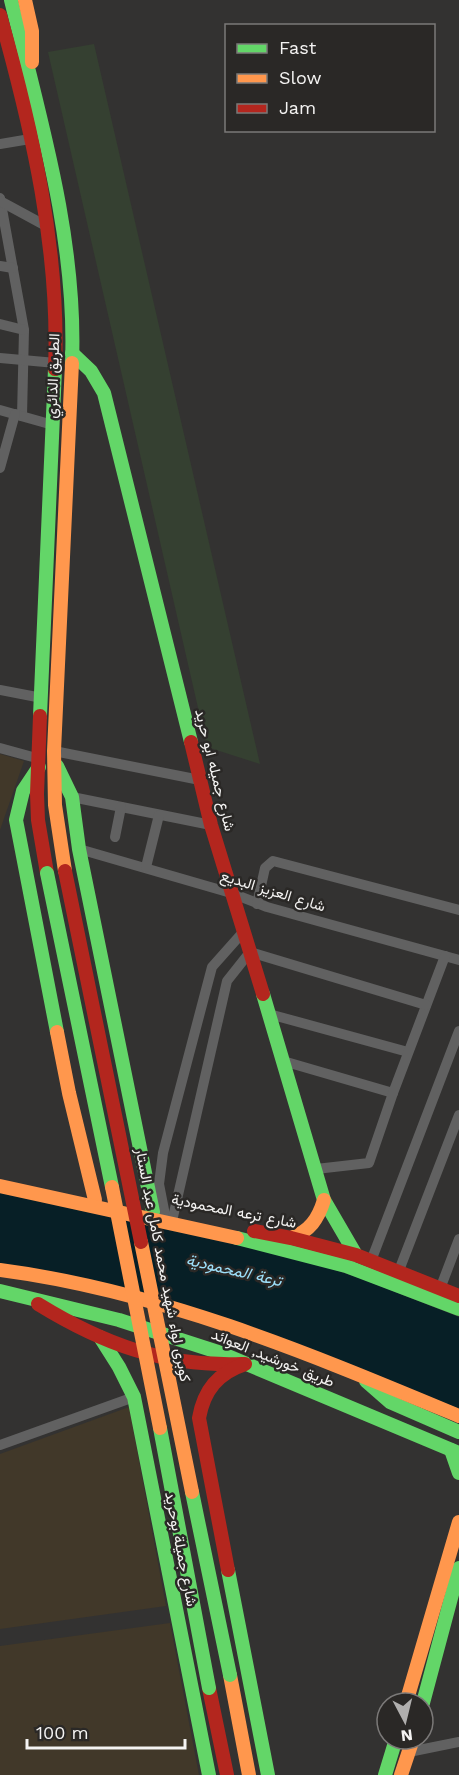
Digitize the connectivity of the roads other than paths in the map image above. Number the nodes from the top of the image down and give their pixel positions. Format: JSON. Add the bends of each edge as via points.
{"nodes":[{"id":1,"x":10,"y":0,"type":"edge"},
{"id":2,"x":25,"y":0,"type":"edge"},
{"id":3,"x":0,"y":15,"type":"edge"},
{"id":4,"x":30,"y":81,"type":"junction"},
{"id":5,"x":30,"y":139,"type":"junction"},
{"id":6,"x":0,"y":144,"type":"edge"},
{"id":7,"x":0,"y":200,"type":"edge"},
{"id":8,"x":48,"y":227,"type":"junction"},
{"id":9,"x":4,"y":242,"type":"edge"},
{"id":10,"x":0,"y":266,"type":"edge"},
{"id":11,"x":13,"y":268,"type":"junction"},
{"id":12,"x":0,"y":324,"type":"edge"},
{"id":13,"x":24,"y":330,"type":"junction"},
{"id":14,"x":72,"y":353,"type":"junction"},
{"id":15,"x":0,"y":358,"type":"edge"},
{"id":16,"x":22,"y":362,"type":"junction"},
{"id":17,"x":56,"y":363,"type":"junction"},
{"id":18,"x":0,"y":410,"type":"edge"},
{"id":19,"x":18,"y":415,"type":"junction"},
{"id":20,"x":53,"y":425,"type":"junction"},
{"id":21,"x":0,"y":468,"type":"edge"},
{"id":22,"x":0,"y":690,"type":"edge"},
{"id":23,"x":42,"y":698,"type":"junction"},
{"id":24,"x":0,"y":748,"type":"edge"},
{"id":25,"x":54,"y":756,"type":"junction"},
{"id":26,"x":40,"y":763,"type":"junction"},
{"id":27,"x":200,"y":780,"type":"junction"},
{"id":28,"x":72,"y":797,"type":"junction"},
{"id":29,"x":121,"y":807,"type":"junction"},
{"id":30,"x":159,"y":815,"type":"junction"},
{"id":31,"x":211,"y":825,"type":"junction"},
{"id":32,"x":115,"y":837,"type":"dead end"},
{"id":33,"x":79,"y":849,"type":"junction"},
{"id":34,"x":146,"y":867,"type":"junction"},
{"id":35,"x":231,"y":893,"type":"junction"},
{"id":36,"x":257,"y":904,"type":"junction"},
{"id":37,"x":459,"y":910,"type":"edge"},
{"id":38,"x":244,"y":932,"type":"junction"},
{"id":39,"x":250,"y":952,"type":"junction"},
{"id":40,"x":445,"y":956,"type":"junction"},
{"id":41,"x":459,"y":960,"type":"edge"},
{"id":42,"x":426,"y":1005,"type":"junction"},
{"id":43,"x":269,"y":1014,"type":"junction"},
{"id":44,"x":459,"y":1031,"type":"edge"},
{"id":45,"x":408,"y":1052,"type":"junction"},
{"id":46,"x":284,"y":1061,"type":"junction"},
{"id":47,"x":393,"y":1093,"type":"junction"},
{"id":48,"x":131,"y":1105,"type":"junction"},
{"id":49,"x":73,"y":1110,"type":"junction"},
{"id":50,"x":459,"y":1115,"type":"edge"},
{"id":51,"x":316,"y":1169,"type":"junction"},
{"id":52,"x":0,"y":1176,"type":"edge"},
{"id":53,"x":0,"y":1186,"type":"edge"},
{"id":54,"x":95,"y":1200,"type":"junction"},
{"id":55,"x":324,"y":1200,"type":"junction"},
{"id":56,"x":164,"y":1215,"type":"junction"},
{"id":57,"x":291,"y":1238,"type":"junction"},
{"id":58,"x":459,"y":1239,"type":"edge"},
{"id":59,"x":356,"y":1255,"type":"junction"},
{"id":60,"x":371,"y":1261,"type":"junction"},
{"id":61,"x":0,"y":1270,"type":"edge"},
{"id":62,"x":398,"y":1273,"type":"junction"},
{"id":63,"x":440,"y":1289,"type":"junction"},
{"id":64,"x":0,"y":1291,"type":"edge"},
{"id":65,"x":26,"y":1296,"type":"junction"},
{"id":66,"x":459,"y":1296,"type":"edge"},
{"id":67,"x":459,"y":1309,"type":"edge"},
{"id":68,"x":100,"y":1336,"type":"junction"},
{"id":69,"x":245,"y":1364,"type":"junction"},
{"id":70,"x":360,"y":1374,"type":"junction"},
{"id":71,"x":134,"y":1397,"type":"junction"},
{"id":72,"x":459,"y":1416,"type":"edge"},
{"id":73,"x":459,"y":1432,"type":"edge"},
{"id":74,"x":0,"y":1445,"type":"edge"},
{"id":75,"x":455,"y":1452,"type":"edge"},
{"id":76,"x":459,"y":1473,"type":"edge"},
{"id":77,"x":458,"y":1531,"type":"edge"},
{"id":78,"x":459,"y":1568,"type":"edge"},
{"id":79,"x":410,"y":1691,"type":"edge"},
{"id":80,"x":426,"y":1691,"type":"edge"},
{"id":81,"x":459,"y":1742,"type":"edge"},
{"id":82,"x":435,"y":1744,"type":"edge"},
{"id":83,"x":392,"y":1751,"type":"edge"},
{"id":84,"x":409,"y":1751,"type":"edge"},
{"id":85,"x":209,"y":1775,"type":"edge"},
{"id":86,"x":227,"y":1775,"type":"edge"},
{"id":87,"x":249,"y":1775,"type":"edge"},
{"id":88,"x":268,"y":1775,"type":"edge"},
{"id":89,"x":385,"y":1775,"type":"edge"},
{"id":90,"x":401,"y":1775,"type":"edge"}],
"edges":[{"from":1,"to":4,"type":"main road","name":"الطريق الدائري"},
{"from":2,"to":4,"type":"main road","via":[[32,31]]},
{"from":3,"to":5,"type":"main road","name":"الطريق الدائري"},
{"from":4,"to":14,"type":"main road","name":"الطريق الدائري","via":[[63,231]]},
{"from":5,"to":6,"type":"street"},
{"from":5,"to":8,"type":"main road","name":"الطريق الدائري"},
{"from":7,"to":8,"type":"street"},
{"from":7,"to":9,"type":"street"},
{"from":8,"to":17,"type":"main road","name":"الطريق الدائري","via":[[56,295]]},
{"from":9,"to":11,"type":"street"},
{"from":10,"to":11,"type":"street"},
{"from":11,"to":13,"type":"street"},
{"from":12,"to":13,"type":"street"},
{"from":13,"to":16,"type":"street"},
{"from":14,"to":25,"type":"main road","name":"الطريق الدائري"},
{"from":14,"to":27,"type":"main road","name":"شارع جميله ابو حريد","via":[[94,372],[104,393]]},
{"from":15,"to":16,"type":"street"},
{"from":16,"to":17,"type":"street"},
{"from":16,"to":19,"type":"street"},
{"from":17,"to":20,"type":"main road","name":"الطريق الدائري"},
{"from":18,"to":19,"type":"street"},
{"from":19,"to":20,"type":"street"},
{"from":19,"to":21,"type":"street"},
{"from":20,"to":23,"type":"main road","name":"الطريق الدائري"},
{"from":22,"to":23,"type":"street"},
{"from":23,"to":26,"type":"main road","name":"الطريق الدائري"},
{"from":24,"to":26,"type":"street"},
{"from":25,"to":27,"type":"street"},
{"from":25,"to":28,"type":"main road"},
{"from":25,"to":87,"type":"main road","name":"كوبرى لواء شهيد محمد كامل عبد الستار","bridge":true,"via":[[55,805],[65,871]]},
{"from":26,"to":49,"type":"main road","via":[[22,791],[16,820]]},
{"from":26,"to":86,"type":"main road","bridge":true,"via":[[38,820],[47,873],[145,1345]]},
{"from":27,"to":31,"type":"main road","name":"شارع جميله ابو حريد"},
{"from":28,"to":29,"type":"street"},
{"from":28,"to":33,"type":"main road"},
{"from":29,"to":30,"type":"street"},
{"from":29,"to":32,"type":"street"},
{"from":30,"to":31,"type":"street"},
{"from":30,"to":34,"type":"street"},
{"from":31,"to":35,"type":"main road","name":"شارع جميله ابو حريد"},
{"from":33,"to":34,"type":"street","name":"شارع العزيز البديع"},
{"from":33,"to":48,"type":"main road"},
{"from":34,"to":35,"type":"street","name":"شارع العزيز البديع"},
{"from":35,"to":36,"type":"street","name":"شارع العزيز البديع"},
{"from":35,"to":38,"type":"main road","name":"شارع جميله ابو حريد"},
{"from":36,"to":37,"type":"street","via":[[265,868],[273,861]]},
{"from":36,"to":40,"type":"street","name":"شارع العزيز البديع"},
{"from":38,"to":39,"type":"main road","name":"شارع جميله ابو حريد"},
{"from":38,"to":56,"type":"street","via":[[212,967],[161,1160],[159,1184]]},
{"from":39,"to":42,"type":"street"},
{"from":39,"to":43,"type":"main road","name":"شارع جميله ابو حريد"},
{"from":39,"to":56,"type":"street","via":[[227,981]]},
{"from":40,"to":41,"type":"street","name":"شارع العزيز البديع"},
{"from":40,"to":42,"type":"street"},
{"from":42,"to":45,"type":"street"},
{"from":43,"to":45,"type":"street"},
{"from":43,"to":46,"type":"main road","name":"شارع جميله ابو حريد"},
{"from":44,"to":60,"type":"street"},
{"from":45,"to":47,"type":"street"},
{"from":46,"to":47,"type":"street"},
{"from":46,"to":51,"type":"main road","name":"شارع جميله ابو حريد"},
{"from":47,"to":51,"type":"street","via":[[369,1162]]},
{"from":48,"to":49,"type":"main road","via":[[103,1119]]},
{"from":48,"to":56,"type":"main road"},
{"from":49,"to":54,"type":"main road"},
{"from":50,"to":62,"type":"street"},
{"from":51,"to":55,"type":"main road","name":"شارع جميله ابو حريد"},
{"from":52,"to":54,"type":"main road","name":"شارع ترعه المحمودية"},
{"from":53,"to":67,"type":"main road","via":[[297,1252],[346,1266]]},
{"from":54,"to":56,"type":"main road","name":"شارع ترعه المحمودية"},
{"from":55,"to":57,"type":"main road","via":[[313,1225]]},
{"from":55,"to":59,"type":"main road","name":"شارع جميله ابو حريد"},
{"from":56,"to":57,"type":"main road","name":"شارع ترعه المحمودية"},
{"from":57,"to":59,"type":"main road","name":"شارع ترعه المحمودية"},
{"from":58,"to":63,"type":"street"},
{"from":59,"to":60,"type":"main road","name":"شارع ترعه المحمودية"},
{"from":60,"to":62,"type":"main road","name":"شارع ترعه المحمودية"},
{"from":61,"to":70,"type":"main road","name":"طريق خورشيد, العوائد","via":[[78,1281],[151,1299]]},
{"from":62,"to":63,"type":"main road","name":"شارع ترعه المحمودية"},
{"from":63,"to":66,"type":"main road","name":"شارع ترعه المحمودية"},
{"from":64,"to":65,"type":"main road","name":"طريق خورشيد, العوائد"},
{"from":65,"to":68,"type":"main road"},
{"from":65,"to":69,"type":"main road","name":"طريق خورشيد, العوائد","via":[[169,1335]]},
{"from":68,"to":69,"type":"main road","via":[[182,1362],[213,1366]]},
{"from":68,"to":71,"type":"main road","name":"شارع جميلة بوحريد"},
{"from":69,"to":75,"type":"main road","name":"طريق خورشيد, العوائد"},
{"from":69,"to":88,"type":"main road","via":[[229,1369],[211,1385],[202,1400],[199,1418]]},
{"from":70,"to":72,"type":"main road","name":"طريق خورشيد, العوائد"},
{"from":70,"to":73,"type":"main road","via":[[390,1402]]},
{"from":71,"to":74,"type":"street"},
{"from":71,"to":85,"type":"main road","name":"شارع جميلة بوحريد"},
{"from":75,"to":76,"type":"main road"},
{"from":77,"to":79,"type":"main road"},
{"from":78,"to":80,"type":"main road"},
{"from":81,"to":82,"type":"street"},
{"from":83,"to":89,"type":"main road"},
{"from":84,"to":90,"type":"main road"}]}
